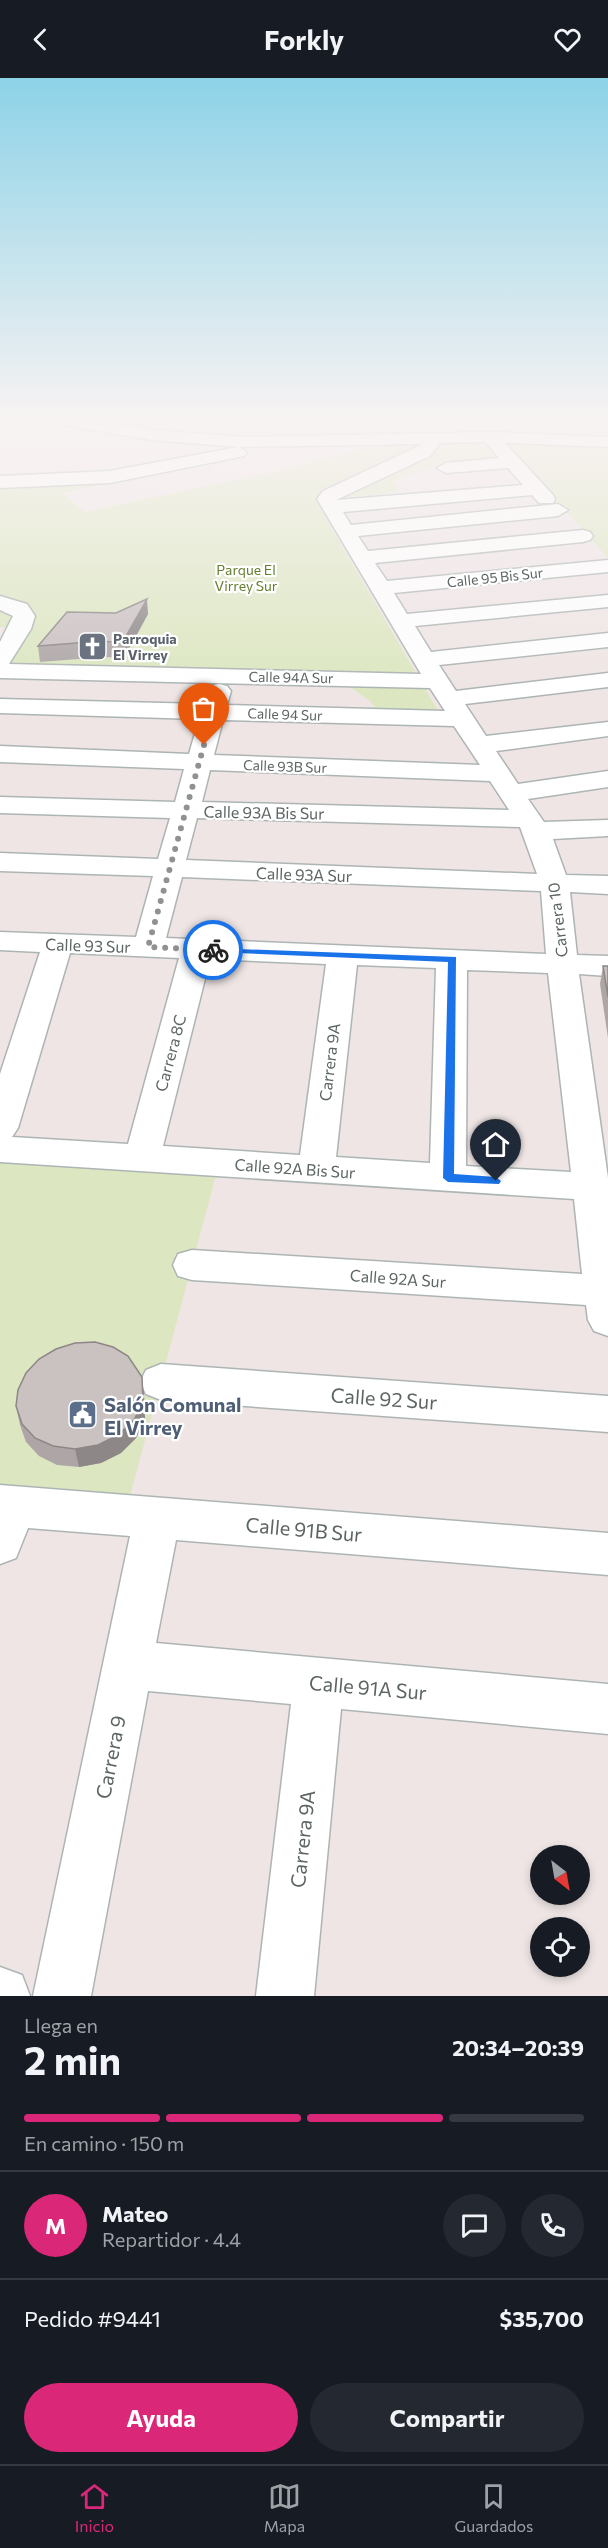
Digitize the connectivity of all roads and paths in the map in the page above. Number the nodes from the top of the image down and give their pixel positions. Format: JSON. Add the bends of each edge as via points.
{"nodes":[{"id":1,"x":332,"y":509,"type":"edge"},
{"id":2,"x":558,"y":510,"type":"joint"},
{"id":3,"x":346,"y":531,"type":"junction"},
{"id":4,"x":583,"y":536,"type":"junction"},
{"id":5,"x":364,"y":558,"type":"junction"},
{"id":6,"x":608,"y":565,"type":"edge"},
{"id":7,"x":382,"y":588,"type":"junction"},
{"id":8,"x":608,"y":601,"type":"edge"},
{"id":9,"x":0,"y":603,"type":"edge"},
{"id":10,"x":402,"y":621,"type":"junction"},
{"id":11,"x":608,"y":640,"type":"edge"},
{"id":12,"x":0,"y":660,"type":"edge"},
{"id":13,"x":0,"y":671,"type":"edge"},
{"id":14,"x":223,"y":675,"type":"junction"},
{"id":15,"x":608,"y":680,"type":"edge"},
{"id":16,"x":444,"y":690,"type":"junction"},
{"id":17,"x":0,"y":706,"type":"edge"},
{"id":18,"x":213,"y":712,"type":"junction"},
{"id":19,"x":608,"y":729,"type":"edge"},
{"id":20,"x":479,"y":745,"type":"junction"},
{"id":21,"x":0,"y":754,"type":"edge"},
{"id":22,"x":199,"y":762,"type":"junction"},
{"id":23,"x":608,"y":780,"type":"edge"},
{"id":24,"x":505,"y":784,"type":"junction"},
{"id":25,"x":0,"y":805,"type":"edge"},
{"id":26,"x":185,"y":810,"type":"junction"},
{"id":27,"x":532,"y":825,"type":"junction"},
{"id":28,"x":608,"y":828,"type":"edge"},
{"id":29,"x":0,"y":862,"type":"edge"},
{"id":30,"x":169,"y":868,"type":"junction"},
{"id":31,"x":555,"y":883,"type":"junction"},
{"id":32,"x":608,"y":885,"type":"edge"},
{"id":33,"x":0,"y":941,"type":"edge"},
{"id":34,"x":58,"y":944,"type":"junction"},
{"id":35,"x":148,"y":947,"type":"junction"},
{"id":36,"x":197,"y":949,"type":"junction"},
{"id":37,"x":343,"y":955,"type":"junction"},
{"id":38,"x":452,"y":959,"type":"junction"},
{"id":39,"x":562,"y":964,"type":"junction"},
{"id":40,"x":608,"y":966,"type":"edge"},
{"id":41,"x":595,"y":1124,"type":"edge"},
{"id":42,"x":0,"y":1128,"type":"edge"},
{"id":43,"x":0,"y":1149,"type":"edge"},
{"id":44,"x":142,"y":1158,"type":"junction"},
{"id":45,"x":316,"y":1170,"type":"junction"},
{"id":46,"x":448,"y":1178,"type":"junction"},
{"id":47,"x":598,"y":1210,"type":"edge"},
{"id":48,"x":192,"y":1265,"type":"dead end"},
{"id":49,"x":606,"y":1305,"type":"edge"},
{"id":50,"x":160,"y":1382,"type":"dead end"},
{"id":51,"x":608,"y":1414,"type":"edge"},
{"id":52,"x":157,"y":1517,"type":"junction"},
{"id":53,"x":4,"y":1518,"type":"edge"},
{"id":54,"x":608,"y":1554,"type":"edge"},
{"id":55,"x":128,"y":1665,"type":"junction"},
{"id":56,"x":318,"y":1683,"type":"junction"},
{"id":57,"x":608,"y":1709,"type":"edge"},
{"id":58,"x":62,"y":1996,"type":"edge"},
{"id":59,"x":285,"y":1996,"type":"edge"}],
"edges":[{"from":1,"to":3,"type":"street","name":"Carrera 10"},
{"from":2,"to":3,"type":"street"},
{"from":2,"to":4,"type":"street"},
{"from":3,"to":5,"type":"street","name":"Carrera 10"},
{"from":4,"to":5,"type":"street"},
{"from":4,"to":6,"type":"street"},
{"from":5,"to":7,"type":"street","name":"Carrera 10"},
{"from":6,"to":7,"type":"street","name":"Calle 95 Bis Sur"},
{"from":7,"to":10,"type":"street","name":"Carrera 10"},
{"from":8,"to":10,"type":"street"},
{"from":9,"to":12,"type":"street","via":[[19,609],[24,616]]},
{"from":10,"to":16,"type":"street","name":"Carrera 10"},
{"from":11,"to":16,"type":"street","name":"Calle 94A Sur"},
{"from":13,"to":14,"type":"street","name":"Calle 94A Sur"},
{"from":14,"to":16,"type":"street","name":"Calle 94A Sur"},
{"from":14,"to":18,"type":"street"},
{"from":15,"to":16,"type":"street"},
{"from":16,"to":18,"type":"street","name":"Calle 94 Sur"},
{"from":16,"to":20,"type":"street","name":"Carrera 10"},
{"from":17,"to":18,"type":"street","name":"Calle 94 Sur"},
{"from":18,"to":22,"type":"street"},
{"from":19,"to":20,"type":"street"},
{"from":20,"to":24,"type":"street","name":"Carrera 10"},
{"from":21,"to":22,"type":"street","name":"Calle 93B Sur"},
{"from":22,"to":24,"type":"street","name":"Calle 93B Sur"},
{"from":22,"to":26,"type":"street"},
{"from":23,"to":24,"type":"street","name":"Calle 93B Sur"},
{"from":24,"to":27,"type":"street","name":"Carrera 10"},
{"from":25,"to":26,"type":"street","name":"Calle 93A Bis Sur"},
{"from":26,"to":27,"type":"street","name":"Calle 93A Bis Sur"},
{"from":26,"to":30,"type":"street"},
{"from":27,"to":28,"type":"street","name":"Calle 93A Bis Sur"},
{"from":27,"to":31,"type":"street","name":"Carrera 10"},
{"from":29,"to":30,"type":"street","name":"Calle 93A Sur"},
{"from":30,"to":31,"type":"street","name":"Calle 93A Sur"},
{"from":30,"to":35,"type":"street"},
{"from":31,"to":32,"type":"street","name":"Calle 93A Sur"},
{"from":31,"to":39,"type":"street","name":"Carrera 10"},
{"from":33,"to":34,"type":"street","name":"Calle 93 Sur"},
{"from":34,"to":35,"type":"street","name":"Calle 93 Sur"},
{"from":34,"to":42,"type":"street"},
{"from":35,"to":36,"type":"street","name":"Calle 93 Sur"},
{"from":36,"to":37,"type":"street","name":"Calle 93 Sur"},
{"from":36,"to":44,"type":"street","name":"Carrera 8C"},
{"from":37,"to":38,"type":"street","name":"Calle 93 Sur"},
{"from":37,"to":45,"type":"street","name":"Carrera 9A"},
{"from":38,"to":39,"type":"street","name":"Calle 93 Sur"},
{"from":38,"to":46,"type":"street"},
{"from":39,"to":40,"type":"street","name":"Calle 93 Sur"},
{"from":39,"to":41,"type":"street","name":"Carrera 10"},
{"from":41,"to":47,"type":"street","name":"Carrera 10"},
{"from":43,"to":44,"type":"street","name":"Calle 92A Bis Sur"},
{"from":44,"to":45,"type":"street","name":"Calle 92A Bis Sur"},
{"from":45,"to":46,"type":"street","name":"Calle 92A Bis Sur"},
{"from":46,"to":47,"type":"street","name":"Calle 92A Bis Sur"},
{"from":47,"to":49,"type":"street","name":"Carrera 10"},
{"from":48,"to":49,"type":"street","name":"Calle 92A Sur"},
{"from":50,"to":51,"type":"street","name":"Calle 92 Sur"},
{"from":52,"to":53,"type":"street","name":"Calle 91B Sur"},
{"from":52,"to":54,"type":"street","name":"Calle 91B Sur"},
{"from":52,"to":55,"type":"street","name":"Carrera 9"},
{"from":55,"to":56,"type":"street","name":"Calle 91A Sur"},
{"from":55,"to":58,"type":"street","name":"Carrera 9"},
{"from":56,"to":57,"type":"street","name":"Calle 91A Sur"},
{"from":56,"to":59,"type":"street","name":"Carrera 9A"}]}
